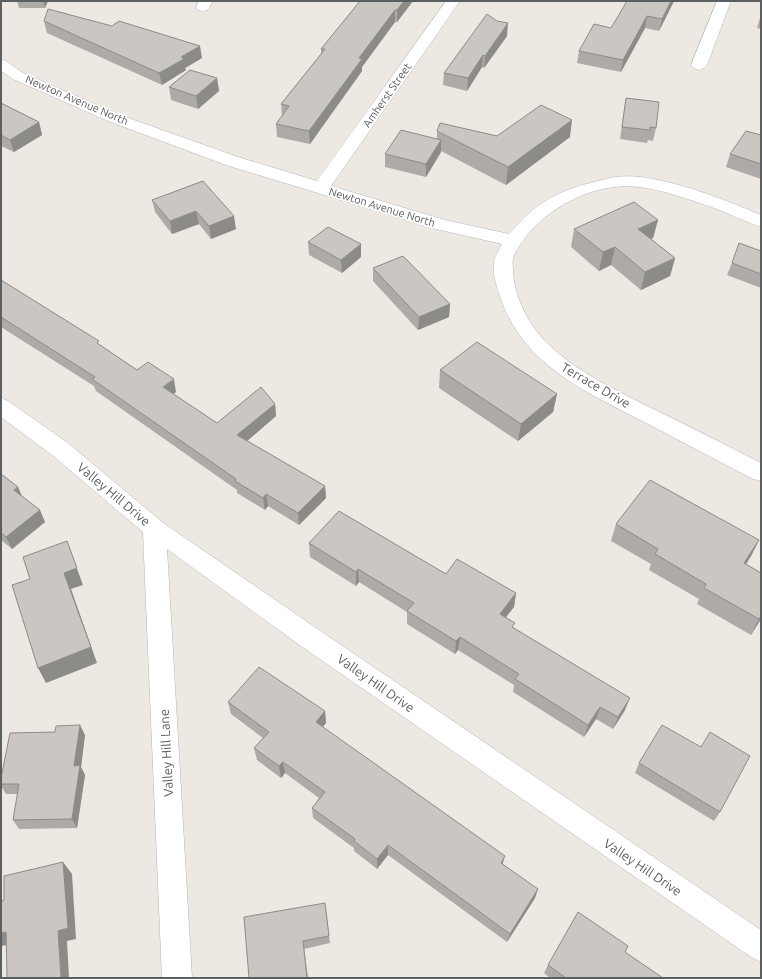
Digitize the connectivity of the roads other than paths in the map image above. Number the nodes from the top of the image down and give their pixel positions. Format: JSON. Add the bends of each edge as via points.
{"nodes":[{"id":1,"x":453,"y":1,"type":"edge"},
{"id":2,"x":724,"y":1,"type":"edge"},
{"id":3,"x":1,"y":64,"type":"edge"},
{"id":4,"x":699,"y":65,"type":"dead end"},
{"id":5,"x":320,"y":188,"type":"junction"},
{"id":6,"x":761,"y":221,"type":"edge"},
{"id":7,"x":513,"y":240,"type":"junction"},
{"id":8,"x":1,"y":406,"type":"edge"},
{"id":9,"x":761,"y":473,"type":"edge"},
{"id":10,"x":154,"y":528,"type":"junction"},
{"id":11,"x":761,"y":947,"type":"edge"},
{"id":12,"x":177,"y":978,"type":"edge"}],
"edges":[{"from":1,"to":5,"type":"street","name":"Amherst Street"},
{"from":2,"to":4,"type":"street"},
{"from":3,"to":5,"type":"street","name":"Newton Avenue North","via":[[18,76],[114,118],[232,161]]},
{"from":5,"to":7,"type":"street","name":"Newton Avenue North","via":[[442,225]]},
{"from":6,"to":7,"type":"street","via":[[677,191],[639,182],[614,182],[561,198],[532,219]]},
{"from":7,"to":9,"type":"street","name":"Terrace Drive","via":[[503,259],[504,281],[512,305],[525,330],[541,349],[567,371],[597,389]]},
{"from":8,"to":10,"type":"street","name":"Valley Hill Drive","via":[[60,449]]},
{"from":10,"to":11,"type":"street","name":"Valley Hill Drive","via":[[317,643]]},
{"from":10,"to":12,"type":"street","name":"Valley Hill Lane"}]}
